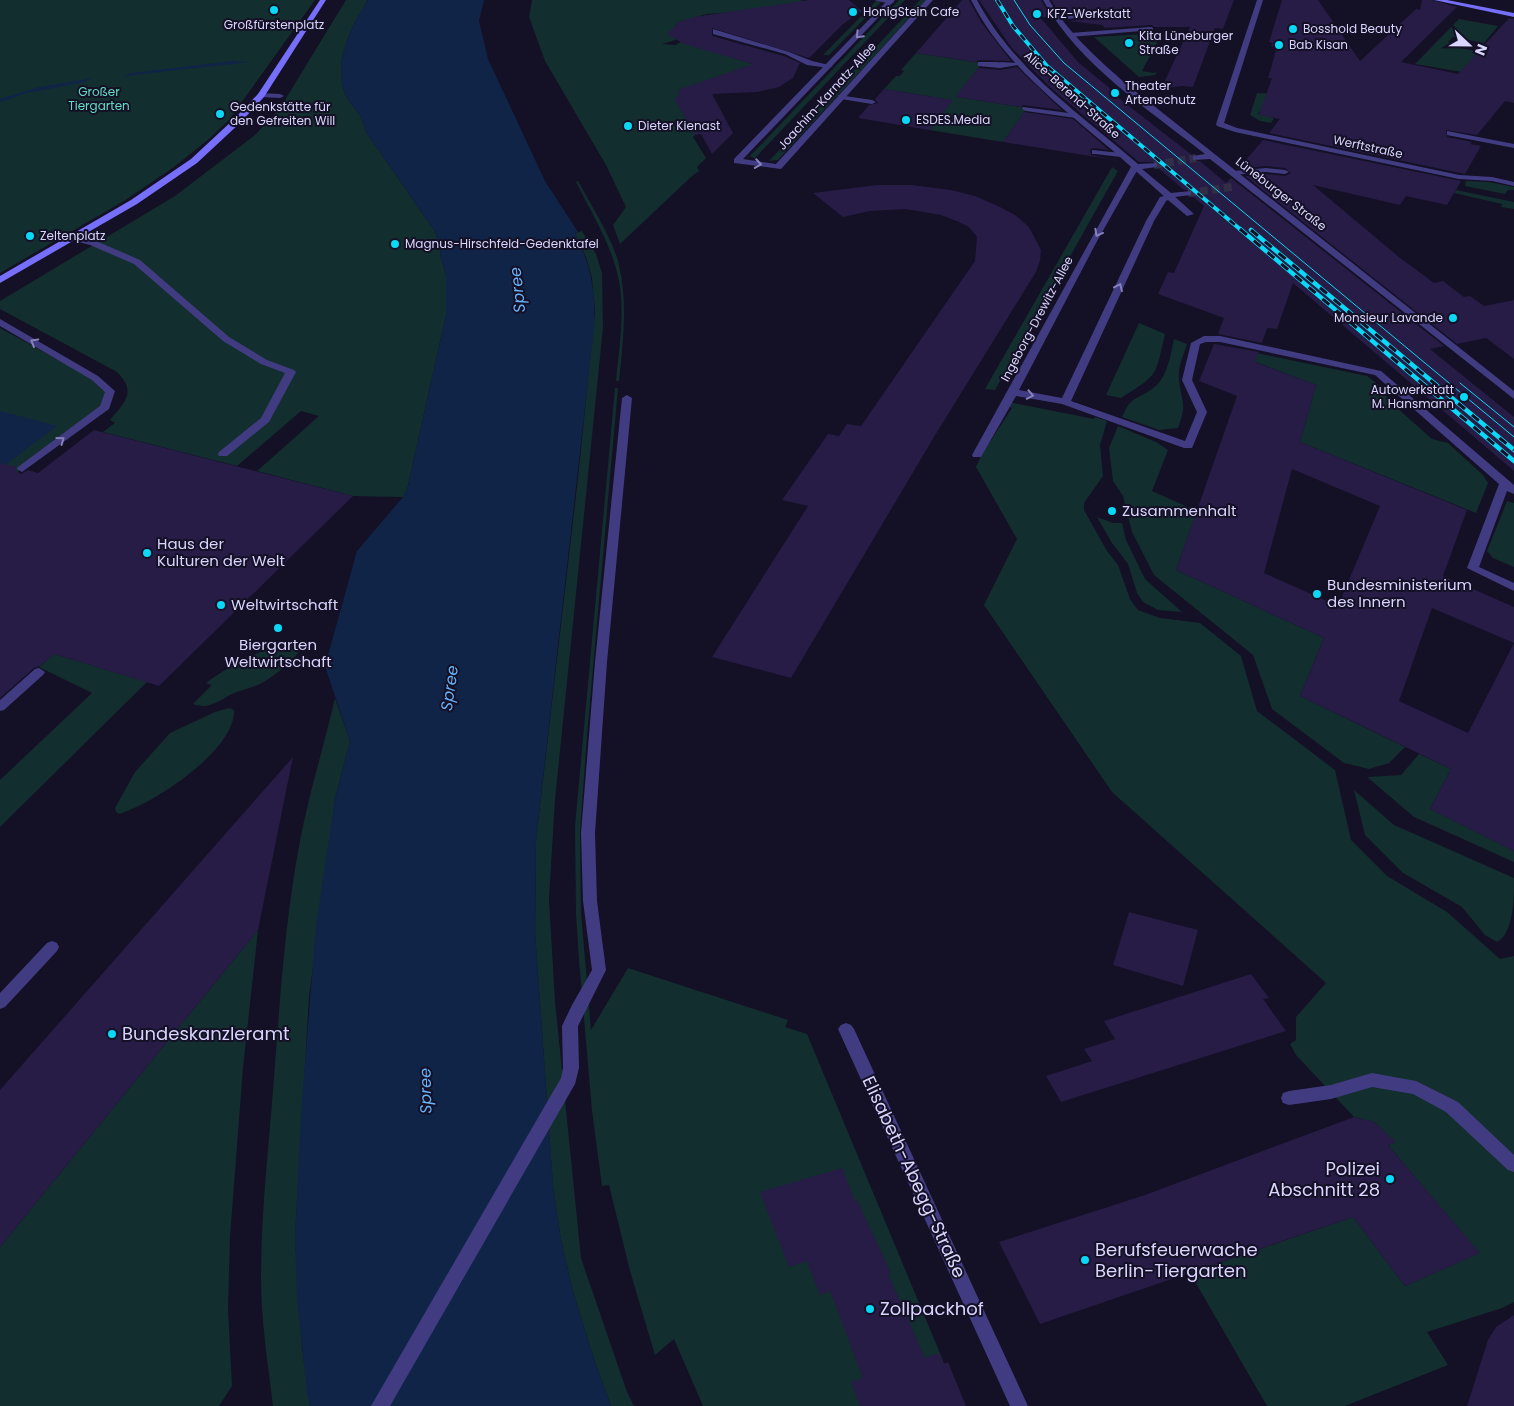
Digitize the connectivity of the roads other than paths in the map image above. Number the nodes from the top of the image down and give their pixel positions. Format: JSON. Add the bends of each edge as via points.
{"nodes":[{"id":1,"x":324,"y":0,"type":"edge"},
{"id":2,"x":877,"y":0,"type":"edge"},
{"id":3,"x":930,"y":0,"type":"edge"},
{"id":4,"x":974,"y":0,"type":"edge"},
{"id":5,"x":1046,"y":0,"type":"edge"},
{"id":6,"x":1260,"y":0,"type":"edge"},
{"id":7,"x":1438,"y":0,"type":"edge"},
{"id":8,"x":892,"y":1,"type":"edge"},
{"id":9,"x":1514,"y":15,"type":"edge"},
{"id":10,"x":1076,"y":17,"type":"dead end"},
{"id":11,"x":1056,"y":18,"type":"junction"},
{"id":12,"x":1151,"y":29,"type":"dead end"},
{"id":13,"x":715,"y":30,"type":"dead end"},
{"id":14,"x":1070,"y":35,"type":"junction"},
{"id":15,"x":810,"y":56,"type":"dead end"},
{"id":16,"x":832,"y":63,"type":"junction"},
{"id":17,"x":981,"y":64,"type":"dead end"},
{"id":18,"x":1020,"y":64,"type":"junction"},
{"id":19,"x":260,"y":96,"type":"junction"},
{"id":20,"x":280,"y":96,"type":"dead end"},
{"id":21,"x":841,"y":97,"type":"junction"},
{"id":22,"x":872,"y":102,"type":"dead end"},
{"id":23,"x":1026,"y":109,"type":"dead end"},
{"id":24,"x":1076,"y":116,"type":"junction"},
{"id":25,"x":1450,"y":133,"type":"dead end"},
{"id":26,"x":1514,"y":146,"type":"edge"},
{"id":27,"x":1095,"y":152,"type":"dead end"},
{"id":28,"x":1121,"y":155,"type":"junction"},
{"id":29,"x":1211,"y":156,"type":"junction"},
{"id":30,"x":1196,"y":158,"type":"tunnel mouth"},
{"id":31,"x":1154,"y":165,"type":"tunnel mouth"},
{"id":32,"x":1136,"y":168,"type":"junction"},
{"id":33,"x":1285,"y":172,"type":"dead end"},
{"id":34,"x":1234,"y":173,"type":"junction"},
{"id":35,"x":1514,"y":184,"type":"edge"},
{"id":36,"x":1248,"y":185,"type":"junction"},
{"id":37,"x":1235,"y":186,"type":"tunnel mouth"},
{"id":38,"x":1188,"y":193,"type":"tunnel mouth"},
{"id":39,"x":1169,"y":196,"type":"junction"},
{"id":40,"x":1190,"y":214,"type":"dead end"},
{"id":41,"x":74,"y":238,"type":"junction"},
{"id":42,"x":0,"y":280,"type":"edge"},
{"id":43,"x":0,"y":322,"type":"edge"},
{"id":44,"x":1013,"y":392,"type":"junction"},
{"id":45,"x":1514,"y":396,"type":"edge"},
{"id":46,"x":626,"y":398,"type":"dead end"},
{"id":47,"x":1064,"y":402,"type":"junction"},
{"id":48,"x":223,"y":454,"type":"dead end"},
{"id":49,"x":977,"y":455,"type":"dead end"},
{"id":50,"x":22,"y":469,"type":"dead end"},
{"id":51,"x":1505,"y":483,"type":"junction"},
{"id":52,"x":1514,"y":491,"type":"edge"},
{"id":53,"x":1514,"y":587,"type":"edge"},
{"id":54,"x":38,"y":672,"type":"dead end"},
{"id":55,"x":0,"y":707,"type":"edge"},
{"id":56,"x":52,"y":947,"type":"dead end"},
{"id":57,"x":0,"y":1003,"type":"edge"},
{"id":58,"x":846,"y":1030,"type":"dead end"},
{"id":59,"x":1290,"y":1098,"type":"dead end"},
{"id":60,"x":1514,"y":1165,"type":"edge"},
{"id":61,"x":380,"y":1406,"type":"edge"},
{"id":62,"x":1019,"y":1406,"type":"edge"}],
"edges":[{"from":1,"to":19,"type":"street"},
{"from":2,"to":8,"type":"street"},
{"from":3,"to":21,"type":"street","name":"Joachim-Karnatz-Allee"},
{"from":4,"to":18,"type":"street","name":"Alice-Berend-Straße","via":[[989,27]]},
{"from":5,"to":11,"type":"street","name":"Lüneburger Straße"},
{"from":6,"to":35,"type":"street","name":"Werftstraße","via":[[1220,124],[1235,130],[1459,177]]},
{"from":7,"to":9,"type":"street"},
{"from":8,"to":16,"type":"street","name":"Joachim-Karnatz-Allee","one_way":true},
{"from":10,"to":11,"type":"street"},
{"from":11,"to":14,"type":"street","name":"Lüneburger Straße"},
{"from":12,"to":14,"type":"street"},
{"from":13,"to":16,"type":"street","via":[[715,33],[787,53],[804,61]]},
{"from":14,"to":29,"type":"street","name":"Lüneburger Straße","via":[[1122,85]]},
{"from":15,"to":16,"type":"street"},
{"from":16,"to":21,"type":"street","name":"Joachim-Karnatz-Allee","one_way":true,"via":[[737,160],[778,167]]},
{"from":17,"to":18,"type":"street"},
{"from":18,"to":24,"type":"street","name":"Alice-Berend-Straße"},
{"from":19,"to":20,"type":"street"},
{"from":19,"to":41,"type":"street","via":[[186,167]]},
{"from":21,"to":22,"type":"street"},
{"from":23,"to":24,"type":"street"},
{"from":24,"to":28,"type":"street","name":"Alice-Berend-Straße"},
{"from":25,"to":26,"type":"street"},
{"from":27,"to":28,"type":"street"},
{"from":28,"to":32,"type":"street","name":"Alice-Berend-Straße"},
{"from":29,"to":30,"type":"street"},
{"from":29,"to":34,"type":"street","name":"Lüneburger Straße"},
{"from":31,"to":32,"type":"street"},
{"from":32,"to":39,"type":"street","name":"Alice-Berend-Straße"},
{"from":32,"to":44,"type":"street","name":"Ingeborg-Drewitz-Allee","one_way":true},
{"from":33,"to":34,"type":"street"},
{"from":34,"to":36,"type":"street","name":"Lüneburger Straße"},
{"from":36,"to":37,"type":"street"},
{"from":36,"to":45,"type":"street","name":"Lüneburger Straße"},
{"from":38,"to":39,"type":"street"},
{"from":39,"to":40,"type":"street","name":"Alice-Berend-Straße"},
{"from":47,"to":39,"type":"street","one_way":true,"via":[[1150,221],[1163,199]]},
{"from":41,"to":42,"type":"street"},
{"from":41,"to":48,"type":"street","via":[[137,262],[226,340],[264,362],[291,372],[265,420]]},
{"from":50,"to":43,"type":"street","one_way":true,"via":[[105,407],[110,391],[96,378]]},
{"from":44,"to":47,"type":"street","name":"Ingeborg-Drewitz-Allee","one_way":true},
{"from":44,"to":49,"type":"street"},
{"from":46,"to":61,"type":"street","via":[[588,833],[590,901],[599,970],[570,1026],[569,1079]]},
{"from":47,"to":51,"type":"street","name":"Ingeborg-Drewitz-Allee","via":[[1188,446],[1202,412],[1187,380],[1196,343],[1220,339],[1378,373]]},
{"from":51,"to":52,"type":"street"},
{"from":51,"to":53,"type":"street","via":[[1473,568]]},
{"from":54,"to":55,"type":"street"},
{"from":56,"to":57,"type":"street"},
{"from":58,"to":62,"type":"street","name":"Elisabeth-Abegg-Straße"},
{"from":59,"to":60,"type":"street","via":[[1331,1092],[1372,1080],[1416,1088],[1452,1107]]}]}
